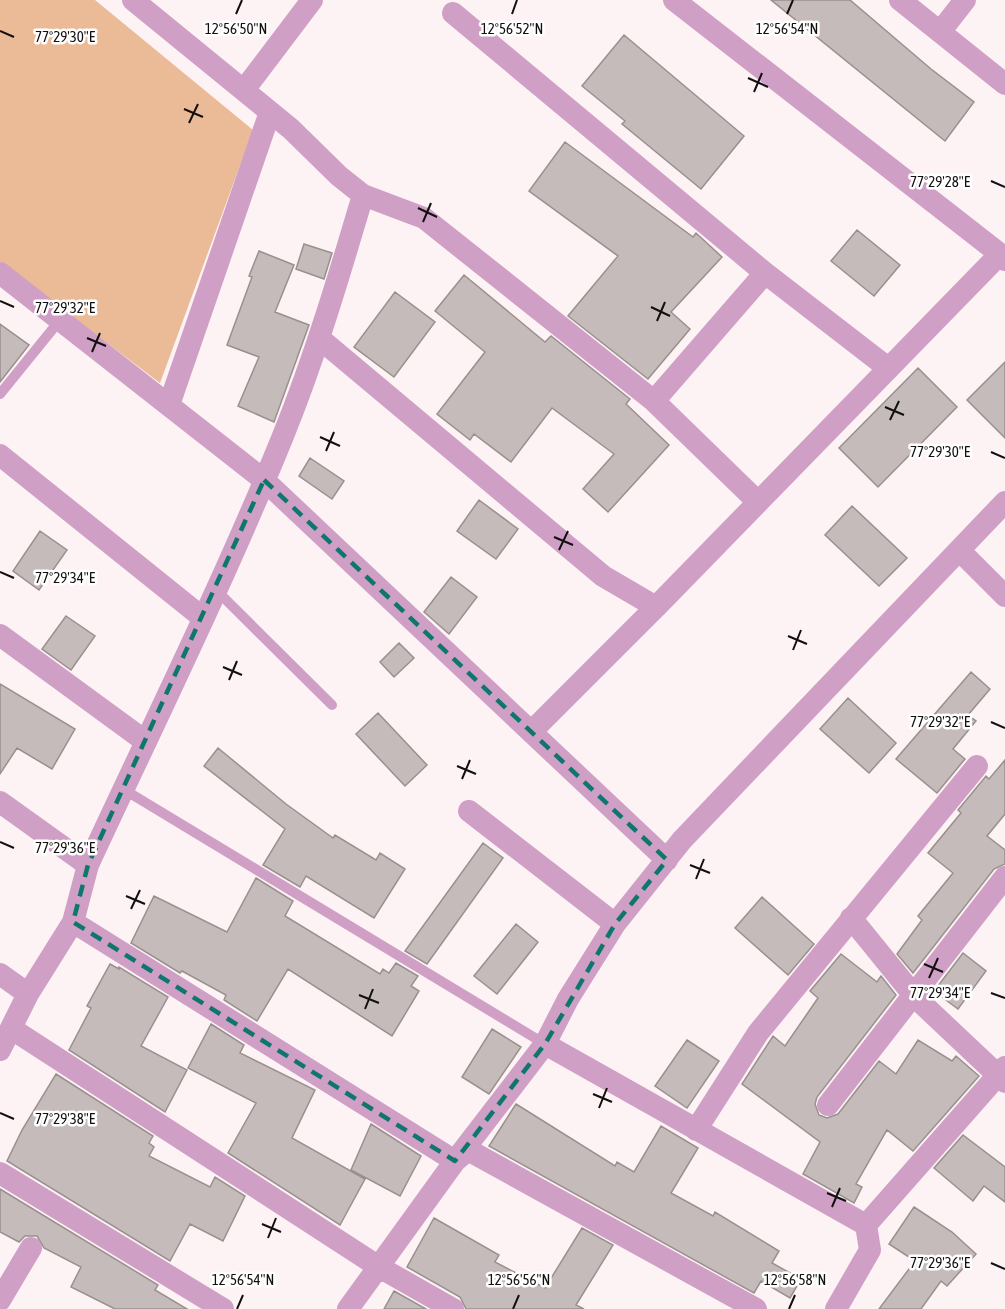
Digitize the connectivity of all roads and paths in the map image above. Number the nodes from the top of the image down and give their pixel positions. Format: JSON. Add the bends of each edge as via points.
{"nodes":[{"id":1,"x":312,"y":0,"type":"edge"},
{"id":2,"x":674,"y":0,"type":"edge"},
{"id":3,"x":900,"y":0,"type":"edge"},
{"id":4,"x":965,"y":0,"type":"edge"},
{"id":5,"x":142,"y":2,"type":"edge"},
{"id":6,"x":453,"y":13,"type":"dead end"},
{"id":7,"x":940,"y":32,"type":"junction"},
{"id":8,"x":1005,"y":84,"type":"edge"},
{"id":9,"x":244,"y":90,"type":"junction"},
{"id":10,"x":270,"y":112,"type":"junction"},
{"id":11,"x":363,"y":195,"type":"junction"},
{"id":12,"x":1002,"y":257,"type":"edge"},
{"id":13,"x":0,"y":273,"type":"edge"},
{"id":14,"x":765,"y":273,"type":"junction"},
{"id":15,"x":60,"y":320,"type":"junction"},
{"id":16,"x":319,"y":338,"type":"junction"},
{"id":17,"x":888,"y":368,"type":"junction"},
{"id":18,"x":0,"y":394,"type":"edge"},
{"id":19,"x":654,"y":401,"type":"junction"},
{"id":20,"x":169,"y":405,"type":"junction"},
{"id":21,"x":0,"y":455,"type":"edge"},
{"id":22,"x":264,"y":480,"type":"junction"},
{"id":23,"x":758,"y":502,"type":"junction"},
{"id":24,"x":1005,"y":502,"type":"edge"},
{"id":25,"x":959,"y":550,"type":"junction"},
{"id":26,"x":216,"y":590,"type":"junction"},
{"id":27,"x":1005,"y":596,"type":"edge"},
{"id":28,"x":656,"y":607,"type":"junction"},
{"id":29,"x":202,"y":618,"type":"junction"},
{"id":30,"x":0,"y":635,"type":"edge"},
{"id":31,"x":332,"y":705,"type":"dead end"},
{"id":32,"x":531,"y":732,"type":"junction"},
{"id":33,"x":145,"y":741,"type":"junction"},
{"id":34,"x":977,"y":766,"type":"dead end"},
{"id":35,"x":123,"y":789,"type":"junction"},
{"id":36,"x":0,"y":802,"type":"edge"},
{"id":37,"x":469,"y":811,"type":"dead end"},
{"id":38,"x":667,"y":860,"type":"junction"},
{"id":39,"x":88,"y":865,"type":"junction"},
{"id":40,"x":1005,"y":877,"type":"edge"},
{"id":41,"x":851,"y":918,"type":"junction"},
{"id":42,"x":73,"y":922,"type":"junction"},
{"id":43,"x":615,"y":924,"type":"junction"},
{"id":44,"x":0,"y":974,"type":"edge"},
{"id":45,"x":28,"y":994,"type":"junction"},
{"id":46,"x":914,"y":995,"type":"junction"},
{"id":47,"x":12,"y":1029,"type":"junction"},
{"id":48,"x":545,"y":1044,"type":"junction"},
{"id":49,"x":0,"y":1050,"type":"edge"},
{"id":50,"x":1002,"y":1075,"type":"edge"},
{"id":51,"x":828,"y":1105,"type":"dead end"},
{"id":52,"x":696,"y":1130,"type":"junction"},
{"id":53,"x":454,"y":1161,"type":"junction"},
{"id":54,"x":0,"y":1173,"type":"edge"},
{"id":55,"x":866,"y":1225,"type":"junction"},
{"id":56,"x":32,"y":1248,"type":"dead end"},
{"id":57,"x":379,"y":1267,"type":"junction"},
{"id":58,"x":0,"y":1300,"type":"edge"},
{"id":59,"x":223,"y":1309,"type":"edge"},
{"id":60,"x":348,"y":1309,"type":"edge"},
{"id":61,"x":453,"y":1309,"type":"edge"},
{"id":62,"x":756,"y":1309,"type":"edge"},
{"id":63,"x":836,"y":1309,"type":"edge"}],
"edges":[{"from":1,"to":9,"type":"street"},
{"from":2,"to":12,"type":"street"},
{"from":3,"to":7,"type":"street"},
{"from":4,"to":7,"type":"street"},
{"from":5,"to":9,"type":"street"},
{"from":6,"to":14,"type":"street"},
{"from":7,"to":8,"type":"street"},
{"from":9,"to":10,"type":"street"},
{"from":10,"to":11,"type":"street"},
{"from":10,"to":20,"type":"street"},
{"from":11,"to":16,"type":"street"},
{"from":11,"to":19,"type":"street","via":[[424,218]]},
{"from":12,"to":17,"type":"street"},
{"from":13,"to":15,"type":"street"},
{"from":14,"to":17,"type":"street"},
{"from":14,"to":19,"type":"street"},
{"from":15,"to":18,"type":"lane"},
{"from":15,"to":20,"type":"street"},
{"from":16,"to":22,"type":"street"},
{"from":16,"to":28,"type":"street","via":[[603,576]]},
{"from":17,"to":23,"type":"street"},
{"from":19,"to":23,"type":"street"},
{"from":20,"to":22,"type":"street"},
{"from":21,"to":29,"type":"street"},
{"from":22,"to":26,"type":"street"},
{"from":22,"to":32,"type":"street"},
{"from":23,"to":28,"type":"street"},
{"from":24,"to":25,"type":"street"},
{"from":25,"to":27,"type":"street"},
{"from":25,"to":38,"type":"street"},
{"from":26,"to":29,"type":"street"},
{"from":26,"to":31,"type":"lane"},
{"from":28,"to":32,"type":"street"},
{"from":29,"to":33,"type":"street"},
{"from":30,"to":33,"type":"street"},
{"from":32,"to":38,"type":"street"},
{"from":33,"to":35,"type":"street"},
{"from":34,"to":41,"type":"street"},
{"from":35,"to":39,"type":"street"},
{"from":35,"to":48,"type":"lane"},
{"from":36,"to":39,"type":"street"},
{"from":37,"to":43,"type":"street"},
{"from":38,"to":43,"type":"street"},
{"from":39,"to":42,"type":"street"},
{"from":40,"to":46,"type":"street"},
{"from":41,"to":46,"type":"street"},
{"from":41,"to":52,"type":"street","via":[[758,1033]]},
{"from":42,"to":45,"type":"street"},
{"from":42,"to":53,"type":"street"},
{"from":43,"to":48,"type":"street"},
{"from":44,"to":45,"type":"street"},
{"from":45,"to":47,"type":"street"},
{"from":46,"to":50,"type":"street"},
{"from":46,"to":51,"type":"street"},
{"from":47,"to":49,"type":"street"},
{"from":47,"to":57,"type":"street"},
{"from":48,"to":52,"type":"street"},
{"from":48,"to":53,"type":"street"},
{"from":50,"to":55,"type":"street"},
{"from":52,"to":55,"type":"street"},
{"from":53,"to":57,"type":"street"},
{"from":53,"to":62,"type":"street","via":[[468,1150]]},
{"from":54,"to":59,"type":"street"},
{"from":55,"to":63,"type":"street","via":[[870,1250]]},
{"from":56,"to":58,"type":"street"},
{"from":57,"to":60,"type":"street"},
{"from":57,"to":61,"type":"street"}]}
